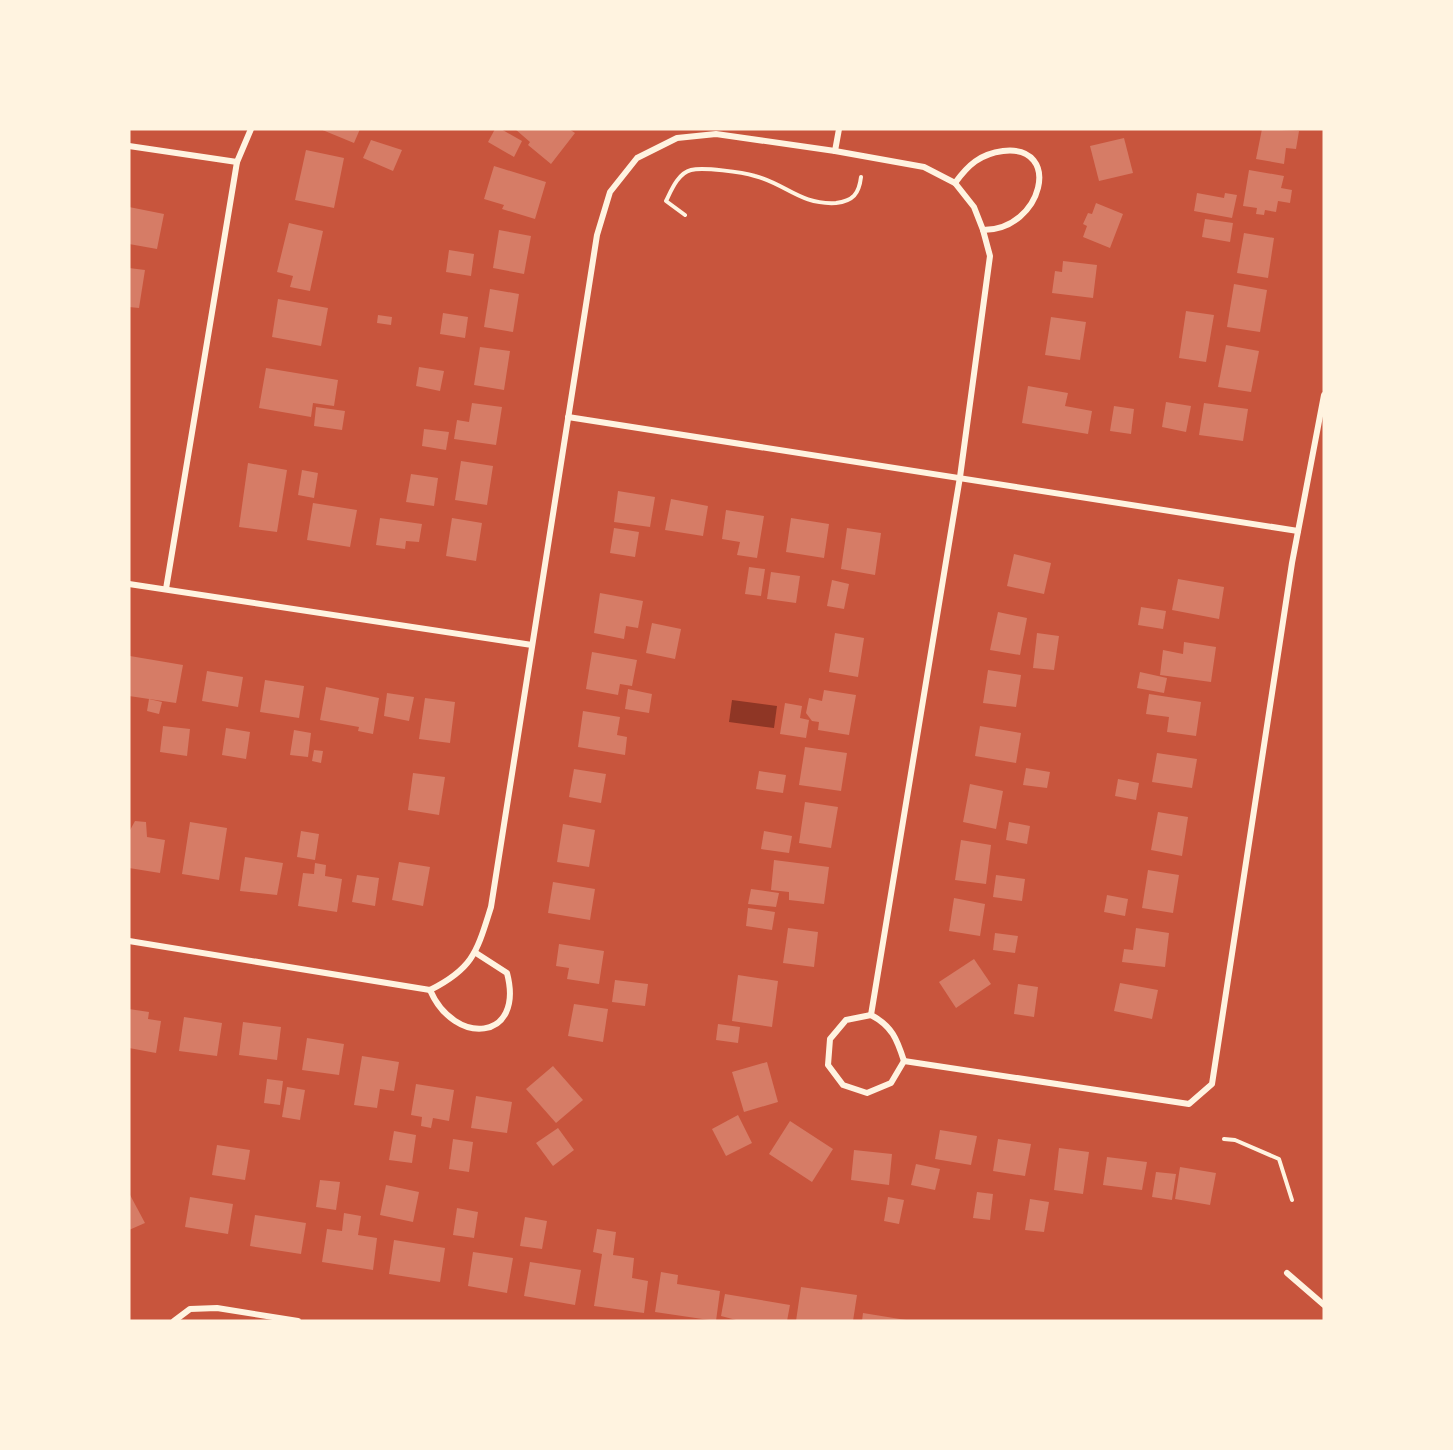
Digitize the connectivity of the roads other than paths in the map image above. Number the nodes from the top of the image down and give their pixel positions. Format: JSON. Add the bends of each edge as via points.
{"nodes":[{"id":1,"x":251,"y":129,"type":"edge"},
{"id":2,"x":839,"y":129,"type":"edge"},
{"id":3,"x":129,"y":146,"type":"edge"},
{"id":4,"x":835,"y":151,"type":"junction"},
{"id":5,"x":237,"y":162,"type":"junction"},
{"id":6,"x":955,"y":183,"type":"junction"},
{"id":7,"x":983,"y":230,"type":"junction"},
{"id":8,"x":1324,"y":395,"type":"edge"},
{"id":9,"x":568,"y":417,"type":"junction"},
{"id":10,"x":960,"y":477,"type":"junction"},
{"id":11,"x":1298,"y":531,"type":"junction"},
{"id":12,"x":129,"y":584,"type":"edge"},
{"id":13,"x":166,"y":589,"type":"junction"},
{"id":14,"x":532,"y":645,"type":"junction"},
{"id":15,"x":129,"y":941,"type":"edge"},
{"id":16,"x":476,"y":953,"type":"junction"},
{"id":17,"x":430,"y":990,"type":"junction"},
{"id":18,"x":871,"y":1015,"type":"junction"},
{"id":19,"x":904,"y":1061,"type":"junction"},
{"id":20,"x":1287,"y":1273,"type":"dead end"},
{"id":21,"x":1324,"y":1305,"type":"edge"},
{"id":22,"x":174,"y":1321,"type":"edge"},
{"id":23,"x":298,"y":1321,"type":"edge"}],
"edges":[{"from":1,"to":5,"type":"street"},
{"from":2,"to":4,"type":"street"},
{"from":3,"to":5,"type":"street"},
{"from":4,"to":6,"type":"street","via":[[924,167]]},
{"from":4,"to":9,"type":"street","via":[[716,134],[677,138],[637,158],[610,192],[597,235]]},
{"from":5,"to":13,"type":"street"},
{"from":6,"to":7,"type":"street","via":[[974,207]]},
{"from":6,"to":7,"type":"street","via":[[981,155],[1018,150],[1032,157],[1040,173],[1035,201],[1020,218],[1000,230]]},
{"from":7,"to":10,"type":"street","via":[[990,256]]},
{"from":8,"to":11,"type":"street"},
{"from":9,"to":10,"type":"street"},
{"from":9,"to":14,"type":"street"},
{"from":10,"to":11,"type":"street"},
{"from":10,"to":18,"type":"street"},
{"from":11,"to":19,"type":"street","via":[[1212,1084],[1189,1104]]},
{"from":12,"to":13,"type":"street"},
{"from":13,"to":14,"type":"street"},
{"from":14,"to":16,"type":"street","via":[[490,907]]},
{"from":15,"to":17,"type":"street"},
{"from":16,"to":17,"type":"street","via":[[452,979]]},
{"from":16,"to":17,"type":"street","via":[[507,973],[512,993],[508,1012],[495,1025],[479,1030],[448,1018]]},
{"from":18,"to":19,"type":"street","via":[[887,1023]]},
{"from":18,"to":19,"type":"street","via":[[846,1020],[830,1039],[828,1065],[843,1085],[867,1093],[891,1083]]},
{"from":20,"to":21,"type":"street"},
{"from":22,"to":23,"type":"street","via":[[190,1309],[217,1308]]}]}
